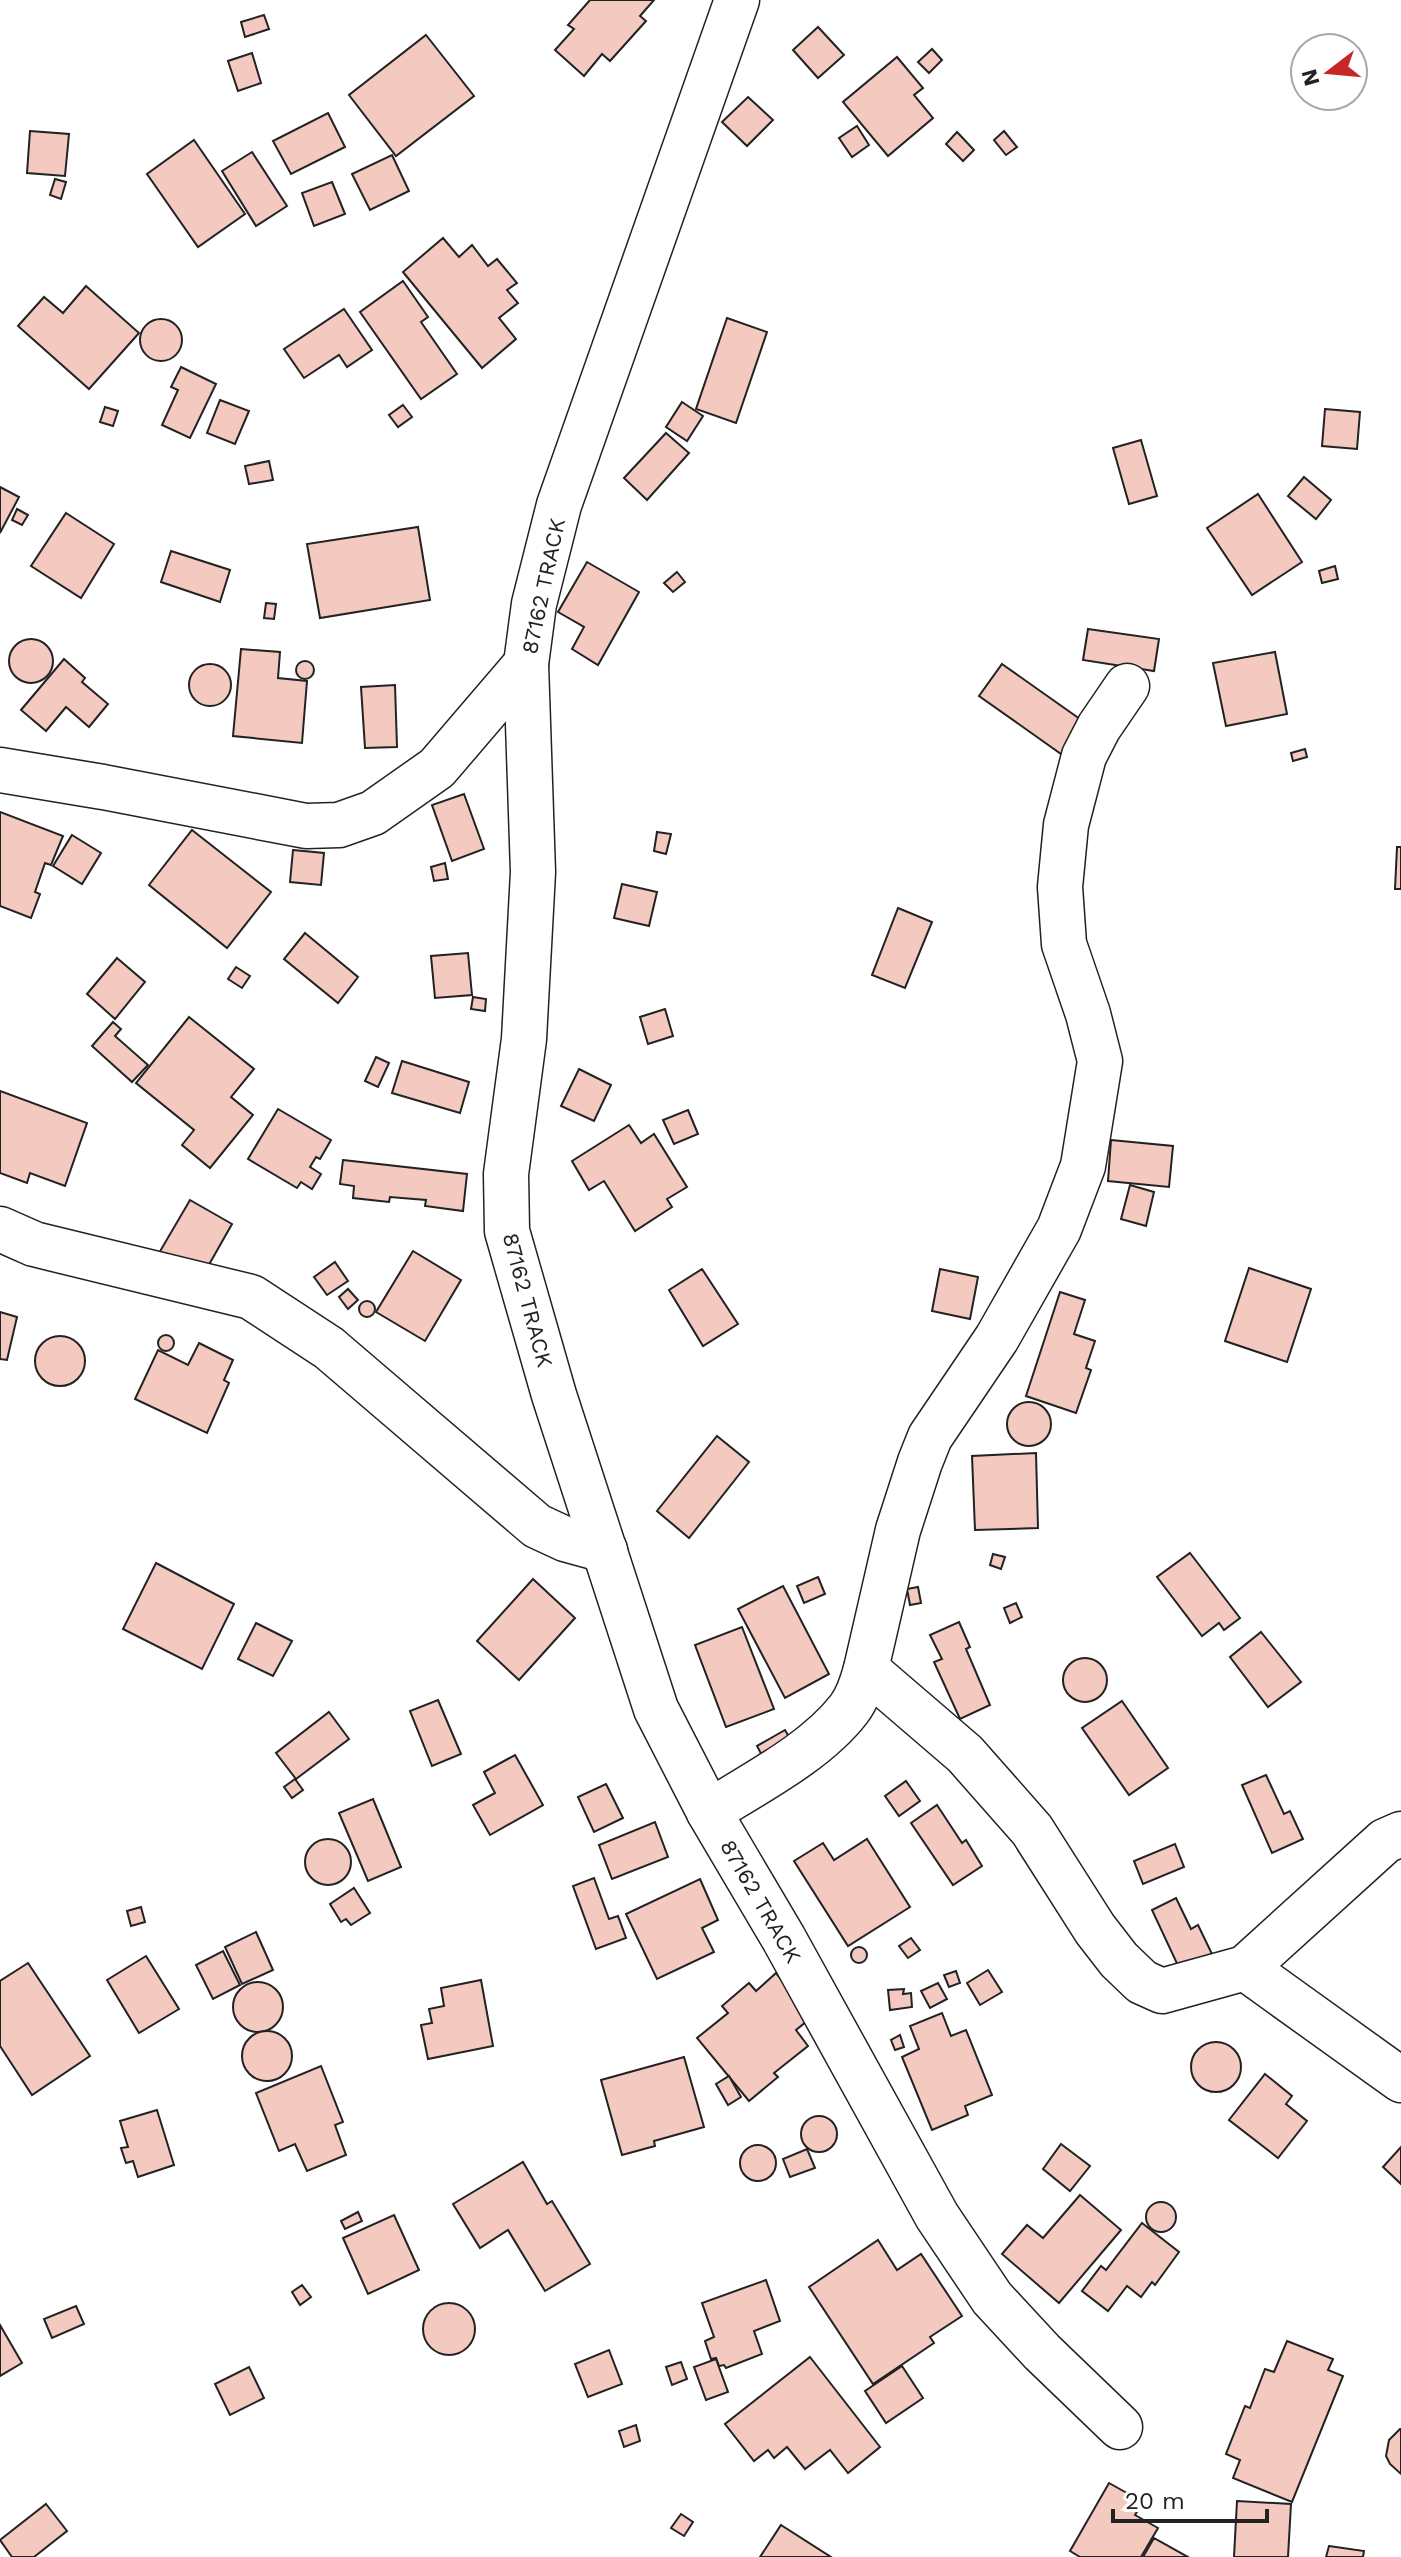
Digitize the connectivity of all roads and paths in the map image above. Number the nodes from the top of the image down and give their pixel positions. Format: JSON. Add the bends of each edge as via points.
{"nodes":[{"id":1,"x":737,"y":0,"type":"edge"},
{"id":2,"x":526,"y":664,"type":"junction"},
{"id":3,"x":1127,"y":686,"type":"dead end"},
{"id":4,"x":0,"y":770,"type":"edge"},
{"id":5,"x":0,"y":1229,"type":"edge"},
{"id":6,"x":605,"y":1550,"type":"junction"},
{"id":7,"x":866,"y":1669,"type":"junction"},
{"id":8,"x":709,"y":1812,"type":"junction"},
{"id":9,"x":1401,"y":1834,"type":"edge"},
{"id":10,"x":1245,"y":1968,"type":"junction"},
{"id":11,"x":1401,"y":2080,"type":"edge"},
{"id":12,"x":1120,"y":2427,"type":"dead end"}],
"edges":[{"from":1,"to":2,"type":"street","name":"87162 TRACK","via":[[559,505],[534,604]]},
{"from":2,"to":4,"type":"street","via":[[437,768],[373,813],[339,825],[306,826]]},
{"from":2,"to":6,"type":"street","name":"87162 TRACK","via":[[533,872],[524,1039],[506,1174],[507,1231]]},
{"from":3,"to":7,"type":"street","via":[[1084,756],[1066,825],[1060,887],[1064,944],[1100,1061],[1083,1166],[1059,1229],[925,1449],[898,1530]]},
{"from":5,"to":6,"type":"street","via":[[34,1244],[251,1297],[329,1348],[537,1526]]},
{"from":6,"to":8,"type":"street","name":"87162 TRACK","via":[[656,1709]]},
{"from":7,"to":8,"type":"street","via":[[851,1707],[830,1730]]},
{"from":7,"to":10,"type":"street","via":[[965,1754],[1032,1830],[1095,1929],[1142,1982],[1162,1991]]},
{"from":8,"to":12,"type":"street","name":"87162 TRACK","via":[[937,2216],[992,2298]]},
{"from":9,"to":10,"type":"street","via":[[1385,1841]]},
{"from":10,"to":11,"type":"street"}]}
